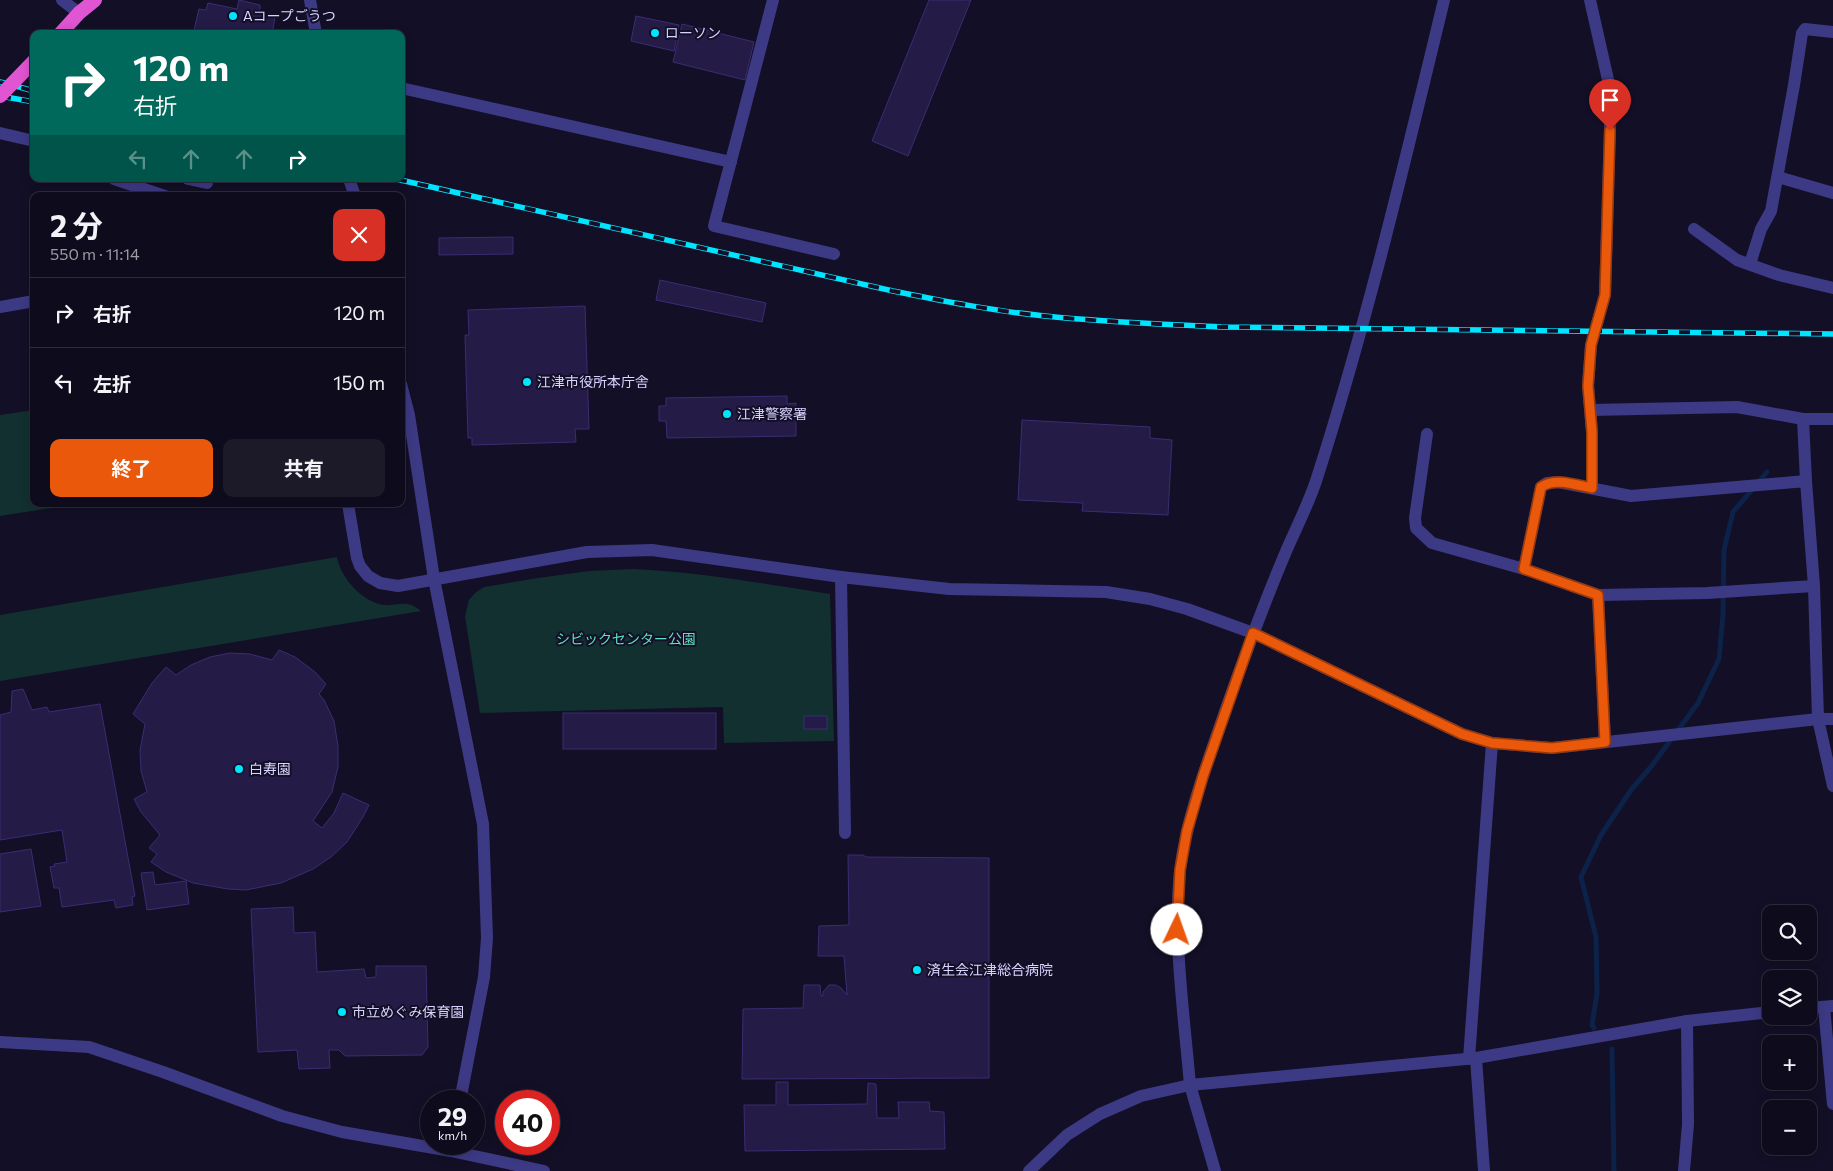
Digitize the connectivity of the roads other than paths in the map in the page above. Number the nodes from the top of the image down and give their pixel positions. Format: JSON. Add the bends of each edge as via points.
{"nodes":[{"id":1,"x":62,"y":0,"type":"edge"},
{"id":2,"x":95,"y":0,"type":"edge"},
{"id":3,"x":310,"y":0,"type":"edge"},
{"id":4,"x":773,"y":0,"type":"edge"},
{"id":5,"x":1444,"y":0,"type":"edge"},
{"id":6,"x":1590,"y":0,"type":"edge"},
{"id":7,"x":79,"y":13,"type":"junction"},
{"id":8,"x":64,"y":30,"type":"edge"},
{"id":9,"x":315,"y":30,"type":"edge"},
{"id":10,"x":1833,"y":32,"type":"edge"},
{"id":11,"x":30,"y":65,"type":"edge"},
{"id":12,"x":405,"y":89,"type":"edge"},
{"id":13,"x":0,"y":96,"type":"edge"},
{"id":14,"x":0,"y":133,"type":"edge"},
{"id":15,"x":30,"y":140,"type":"edge"},
{"id":16,"x":731,"y":162,"type":"junction"},
{"id":17,"x":1778,"y":177,"type":"junction"},
{"id":18,"x":123,"y":182,"type":"edge"},
{"id":19,"x":202,"y":182,"type":"edge"},
{"id":20,"x":207,"y":183,"type":"dead end"},
{"id":21,"x":153,"y":192,"type":"edge"},
{"id":22,"x":1833,"y":193,"type":"edge"},
{"id":23,"x":1694,"y":229,"type":"dead end"},
{"id":24,"x":834,"y":254,"type":"dead end"},
{"id":25,"x":1750,"y":264,"type":"junction"},
{"id":26,"x":1833,"y":288,"type":"edge"},
{"id":27,"x":30,"y":302,"type":"edge"},
{"id":28,"x":0,"y":307,"type":"edge"},
{"id":29,"x":405,"y":400,"type":"edge"},
{"id":30,"x":1590,"y":410,"type":"junction"},
{"id":31,"x":1803,"y":419,"type":"junction"},
{"id":32,"x":1833,"y":419,"type":"edge"},
{"id":33,"x":1427,"y":434,"type":"dead end"},
{"id":34,"x":1806,"y":481,"type":"junction"},
{"id":35,"x":1592,"y":488,"type":"junction"},
{"id":36,"x":348,"y":507,"type":"edge"},
{"id":37,"x":1524,"y":569,"type":"junction"},
{"id":38,"x":840,"y":577,"type":"junction"},
{"id":39,"x":434,"y":579,"type":"junction"},
{"id":40,"x":1814,"y":586,"type":"junction"},
{"id":41,"x":1598,"y":595,"type":"junction"},
{"id":42,"x":1253,"y":633,"type":"junction"},
{"id":43,"x":1818,"y":719,"type":"junction"},
{"id":44,"x":1833,"y":719,"type":"edge"},
{"id":45,"x":1605,"y":742,"type":"junction"},
{"id":46,"x":1492,"y":743,"type":"junction"},
{"id":47,"x":1833,"y":786,"type":"edge"},
{"id":48,"x":845,"y":833,"type":"dead end"},
{"id":49,"x":1829,"y":1006,"type":"edge"},
{"id":50,"x":1762,"y":1013,"type":"edge"},
{"id":51,"x":1687,"y":1021,"type":"junction"},
{"id":52,"x":0,"y":1042,"type":"edge"},
{"id":53,"x":1472,"y":1059,"type":"junction"},
{"id":54,"x":1190,"y":1085,"type":"junction"},
{"id":55,"x":462,"y":1090,"type":"edge"},
{"id":56,"x":1833,"y":1104,"type":"edge"},
{"id":57,"x":420,"y":1143,"type":"edge"},
{"id":58,"x":483,"y":1155,"type":"edge"},
{"id":59,"x":544,"y":1171,"type":"edge"},
{"id":60,"x":1028,"y":1171,"type":"edge"},
{"id":61,"x":1215,"y":1171,"type":"edge"},
{"id":62,"x":1484,"y":1171,"type":"edge"},
{"id":63,"x":1684,"y":1171,"type":"edge"}],
"edges":[{"from":1,"to":7,"type":"street"},
{"from":2,"to":7,"type":"highway"},
{"from":3,"to":9,"type":"street"},
{"from":4,"to":16,"type":"street"},
{"from":5,"to":42,"type":"street","via":[[1336,420],[1310,500]]},
{"from":6,"to":30,"type":"street","via":[[1611,93],[1605,295],[1591,345]]},
{"from":7,"to":8,"type":"highway"},
{"from":10,"to":17,"type":"street","via":[[1805,29],[1802,33]]},
{"from":11,"to":13,"type":"highway","bridge":true},
{"from":12,"to":16,"type":"street"},
{"from":14,"to":15,"type":"street"},
{"from":16,"to":24,"type":"street","via":[[714,226]]},
{"from":17,"to":22,"type":"street"},
{"from":17,"to":25,"type":"street","via":[[1771,211],[1761,229]]},
{"from":18,"to":21,"type":"street"},
{"from":19,"to":20,"type":"street"},
{"from":23,"to":25,"type":"street","via":[[1737,260]]},
{"from":25,"to":26,"type":"street"},
{"from":27,"to":28,"type":"street"},
{"from":29,"to":39,"type":"street"},
{"from":30,"to":31,"type":"street","via":[[1737,408]]},
{"from":30,"to":35,"type":"street"},
{"from":31,"to":32,"type":"street"},
{"from":31,"to":34,"type":"street"},
{"from":33,"to":37,"type":"street","via":[[1416,528],[1432,543]]},
{"from":34,"to":35,"type":"street","via":[[1631,496]]},
{"from":34,"to":40,"type":"street"},
{"from":35,"to":37,"type":"street","via":[[1558,482],[1541,487]]},
{"from":36,"to":39,"type":"street","via":[[356,558],[368,576],[380,583],[398,586]]},
{"from":37,"to":41,"type":"street"},
{"from":38,"to":39,"type":"street","via":[[652,550],[587,552]]},
{"from":38,"to":42,"type":"street","via":[[949,589],[1106,592],[1186,609]]},
{"from":38,"to":48,"type":"street"},
{"from":39,"to":55,"type":"street","via":[[483,824],[484,977]]},
{"from":40,"to":41,"type":"street"},
{"from":40,"to":43,"type":"street"},
{"from":41,"to":45,"type":"street"},
{"from":42,"to":46,"type":"street","via":[[1462,734]]},
{"from":42,"to":54,"type":"street","via":[[1203,776],[1180,870],[1177,930]]},
{"from":43,"to":44,"type":"street"},
{"from":43,"to":45,"type":"street"},
{"from":43,"to":47,"type":"street"},
{"from":45,"to":46,"type":"street","via":[[1552,748]]},
{"from":46,"to":53,"type":"street"},
{"from":49,"to":56,"type":"street"},
{"from":50,"to":51,"type":"street"},
{"from":51,"to":53,"type":"street"},
{"from":51,"to":63,"type":"street","via":[[1688,1124]]},
{"from":52,"to":57,"type":"street","via":[[89,1048],[282,1116],[342,1132]]},
{"from":53,"to":54,"type":"street"},
{"from":53,"to":62,"type":"street"},
{"from":54,"to":60,"type":"street","via":[[1141,1096],[1100,1114],[1067,1135]]},
{"from":54,"to":61,"type":"street"},
{"from":58,"to":59,"type":"street"}]}
